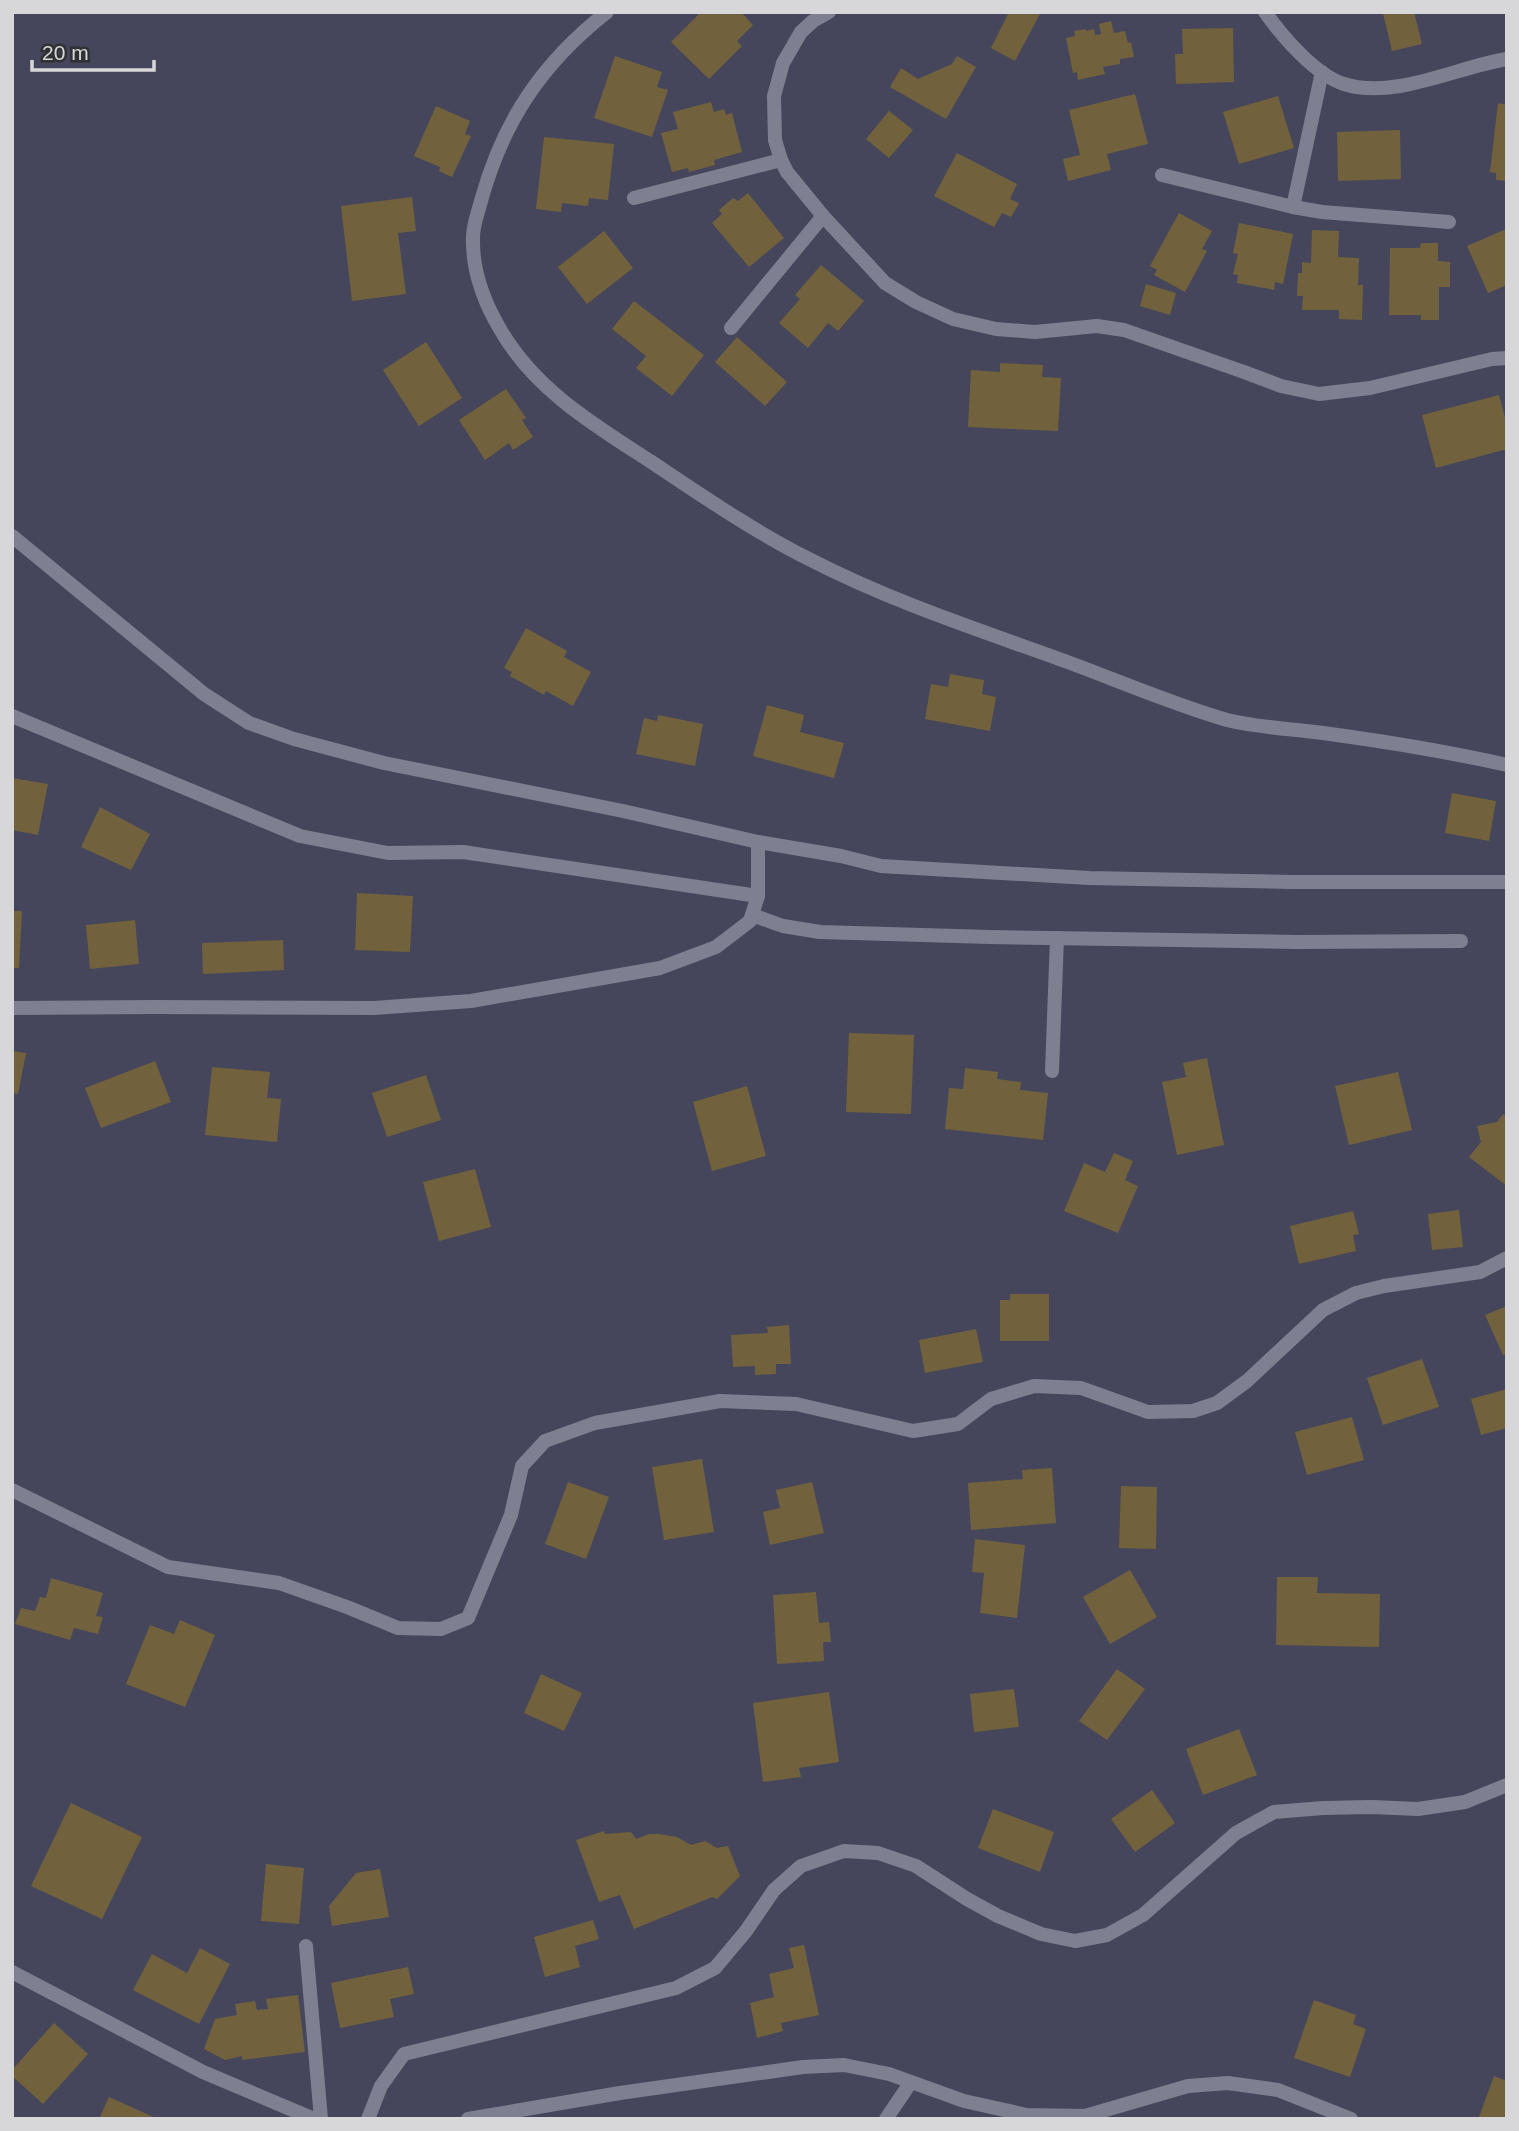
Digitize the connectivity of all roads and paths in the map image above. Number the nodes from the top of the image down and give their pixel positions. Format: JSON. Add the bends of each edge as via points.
{"nodes":[{"id":1,"x":607,"y":12,"type":"edge"},
{"id":2,"x":829,"y":12,"type":"edge"},
{"id":3,"x":1265,"y":12,"type":"edge"},
{"id":4,"x":1507,"y":60,"type":"edge"},
{"id":5,"x":1322,"y":72,"type":"junction"},
{"id":6,"x":780,"y":160,"type":"junction"},
{"id":7,"x":1161,"y":175,"type":"dead end"},
{"id":8,"x":634,"y":198,"type":"dead end"},
{"id":9,"x":1293,"y":207,"type":"junction"},
{"id":10,"x":823,"y":216,"type":"junction"},
{"id":11,"x":1449,"y":222,"type":"dead end"},
{"id":12,"x":731,"y":328,"type":"dead end"},
{"id":13,"x":1507,"y":358,"type":"edge"},
{"id":14,"x":12,"y":536,"type":"edge"},
{"id":15,"x":12,"y":716,"type":"edge"},
{"id":16,"x":1507,"y":765,"type":"edge"},
{"id":17,"x":758,"y":842,"type":"junction"},
{"id":18,"x":1507,"y":882,"type":"edge"},
{"id":19,"x":758,"y":896,"type":"junction"},
{"id":20,"x":752,"y":915,"type":"junction"},
{"id":21,"x":1057,"y":938,"type":"junction"},
{"id":22,"x":1461,"y":942,"type":"dead end"},
{"id":23,"x":12,"y":1009,"type":"edge"},
{"id":24,"x":1052,"y":1071,"type":"dead end"},
{"id":25,"x":1507,"y":1258,"type":"edge"},
{"id":26,"x":12,"y":1490,"type":"edge"},
{"id":27,"x":1507,"y":1785,"type":"edge"},
{"id":28,"x":306,"y":1946,"type":"dead end"},
{"id":29,"x":12,"y":1972,"type":"edge"},
{"id":30,"x":911,"y":2082,"type":"junction"},
{"id":31,"x":314,"y":2119,"type":"edge"},
{"id":32,"x":321,"y":2119,"type":"edge"},
{"id":33,"x":368,"y":2119,"type":"edge"},
{"id":34,"x":468,"y":2119,"type":"edge"},
{"id":35,"x":886,"y":2119,"type":"edge"},
{"id":36,"x":1351,"y":2119,"type":"edge"}],
"edges":[{"from":1,"to":16,"type":"street","via":[[534,85],[502,142],[473,233],[479,283],[499,328],[519,359],[547,388],[586,419],[736,517],[807,559],[872,588],[1230,721],[1443,751]]},
{"from":2,"to":6,"type":"street","via":[[802,32],[783,63],[774,96]]},
{"from":3,"to":5,"type":"street","via":[[1282,36]]},
{"from":4,"to":5,"type":"street","via":[[1375,88],[1345,84]]},
{"from":5,"to":9,"type":"street"},
{"from":6,"to":8,"type":"street"},
{"from":6,"to":10,"type":"street"},
{"from":7,"to":9,"type":"street"},
{"from":9,"to":11,"type":"street"},
{"from":10,"to":12,"type":"street"},
{"from":10,"to":13,"type":"street","via":[[885,283],[953,319],[996,329],[1035,332],[1097,326],[1124,330],[1281,386],[1319,394],[1370,388]]},
{"from":14,"to":17,"type":"street","via":[[204,694],[248,723],[384,764]]},
{"from":15,"to":19,"type":"street","via":[[300,836],[388,853],[463,852]]},
{"from":17,"to":18,"type":"street","via":[[881,866],[1075,877]]},
{"from":17,"to":19,"type":"street"},
{"from":19,"to":20,"type":"street"},
{"from":20,"to":21,"type":"street","via":[[820,932]]},
{"from":20,"to":23,"type":"street","via":[[716,947],[660,968],[471,1001],[374,1008]]},
{"from":21,"to":22,"type":"street"},
{"from":21,"to":24,"type":"street"},
{"from":25,"to":26,"type":"street","via":[[1480,1272],[1356,1293],[1323,1310],[1217,1403],[1193,1411],[1148,1412],[1081,1388],[1034,1386],[991,1399],[958,1424],[913,1432],[796,1404],[720,1401],[595,1423],[545,1441],[522,1466],[511,1515],[468,1618],[441,1629],[398,1628],[279,1583],[168,1567]]},
{"from":27,"to":33,"type":"street","via":[[1465,1802],[1419,1809],[1274,1812],[1236,1833],[1143,1915],[1107,1935],[1075,1941],[1041,1934],[998,1916],[916,1866],[878,1853],[844,1851],[801,1866],[774,1890],[715,1968],[676,1988],[404,2054],[381,2086]]},
{"from":28,"to":32,"type":"street"},
{"from":29,"to":31,"type":"street","via":[[203,2072]]},
{"from":30,"to":34,"type":"street","via":[[844,2065],[803,2067]]},
{"from":30,"to":35,"type":"street"},
{"from":30,"to":36,"type":"street","via":[[964,2101],[1027,2115],[1085,2116],[1188,2086],[1228,2083],[1278,2090]]}]}
